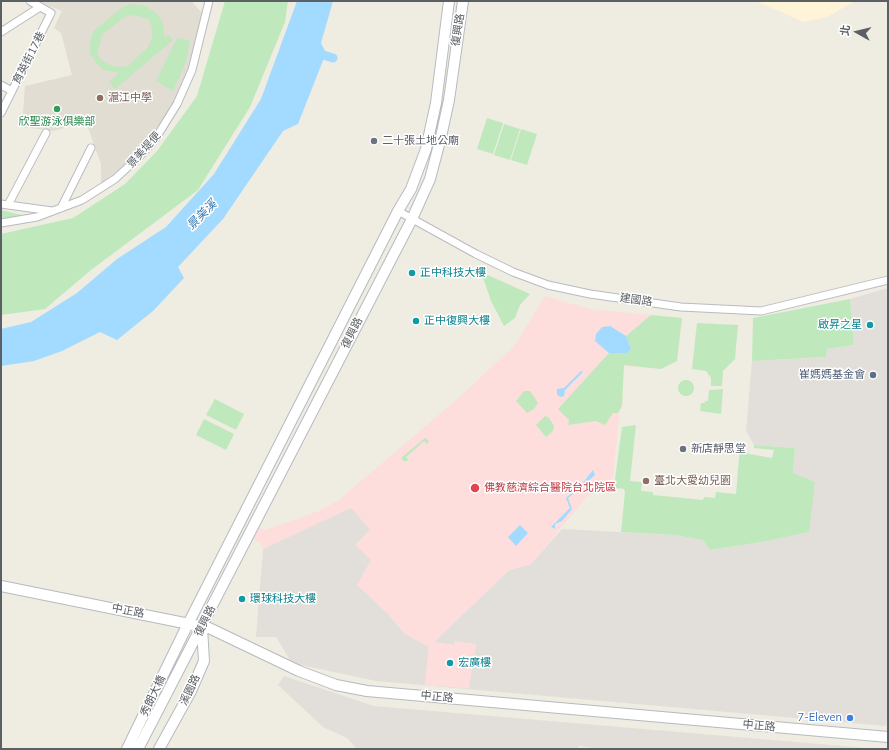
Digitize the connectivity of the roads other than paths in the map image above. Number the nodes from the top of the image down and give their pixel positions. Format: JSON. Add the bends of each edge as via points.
{"nodes":[{"id":1,"x":30,"y":1,"type":"edge"},
{"id":2,"x":209,"y":1,"type":"edge"},
{"id":3,"x":449,"y":1,"type":"edge"},
{"id":4,"x":463,"y":1,"type":"edge"},
{"id":5,"x":40,"y":7,"type":"junction"},
{"id":6,"x":1,"y":32,"type":"edge"},
{"id":7,"x":1,"y":84,"type":"edge"},
{"id":8,"x":12,"y":91,"type":"junction"},
{"id":9,"x":1,"y":113,"type":"edge"},
{"id":10,"x":46,"y":133,"type":"dead end"},
{"id":11,"x":91,"y":148,"type":"dead end"},
{"id":12,"x":5,"y":204,"type":"edge"},
{"id":13,"x":61,"y":208,"type":"junction"},
{"id":14,"x":54,"y":211,"type":"junction"},
{"id":15,"x":398,"y":211,"type":"junction"},
{"id":16,"x":412,"y":219,"type":"junction"},
{"id":17,"x":1,"y":223,"type":"edge"},
{"id":18,"x":888,"y":280,"type":"edge"},
{"id":19,"x":1,"y":586,"type":"edge"},
{"id":20,"x":188,"y":624,"type":"junction"},
{"id":21,"x":202,"y":626,"type":"junction"},
{"id":22,"x":178,"y":642,"type":"joint"},
{"id":23,"x":192,"y":648,"type":"joint"},
{"id":24,"x":888,"y":737,"type":"edge"},
{"id":25,"x":127,"y":749,"type":"edge"},
{"id":26,"x":138,"y":749,"type":"edge"},
{"id":27,"x":159,"y":749,"type":"edge"}],
"edges":[{"from":1,"to":5,"type":"street"},
{"from":2,"to":13,"type":"street","name":"景美堤便","via":[[192,70],[177,104],[154,141],[115,179],[82,200]]},
{"from":3,"to":15,"type":"main road","name":"復興路","via":[[436,103],[426,149],[411,189]]},
{"from":4,"to":16,"type":"main road","name":"復興路","via":[[442,137],[430,179]]},
{"from":5,"to":6,"type":"street"},
{"from":5,"to":8,"type":"street","name":"育英街17巷","via":[[51,13]]},
{"from":7,"to":8,"type":"street","name":"育英街17巷"},
{"from":8,"to":9,"type":"street"},
{"from":10,"to":12,"type":"street"},
{"from":11,"to":13,"type":"street"},
{"from":12,"to":14,"type":"street"},
{"from":13,"to":14,"type":"street","name":"景美堤便"},
{"from":14,"to":17,"type":"street","name":"景美堤便","via":[[22,221]]},
{"from":15,"to":16,"type":"street","name":"建國路"},
{"from":15,"to":20,"type":"main road","name":"復興路"},
{"from":16,"to":18,"type":"street","name":"建國路","via":[[513,272],[548,285],[590,294],[682,306],[761,311]]},
{"from":16,"to":21,"type":"main road","name":"復興路"},
{"from":19,"to":20,"type":"main road","name":"中正路"},
{"from":20,"to":21,"type":"main road","name":"中正路"},
{"from":20,"to":22,"type":"main road","name":"復興路"},
{"from":21,"to":23,"type":"main road","name":"復興路"},
{"from":21,"to":24,"type":"main road","name":"中正路","via":[[299,671],[336,685],[367,691]]},
{"from":21,"to":27,"type":"main road","name":"溪園路","via":[[204,661],[191,691]]},
{"from":22,"to":25,"type":"main road","name":"秀朗大橋"},
{"from":23,"to":26,"type":"main road","name":"秀朗大橋"}]}
